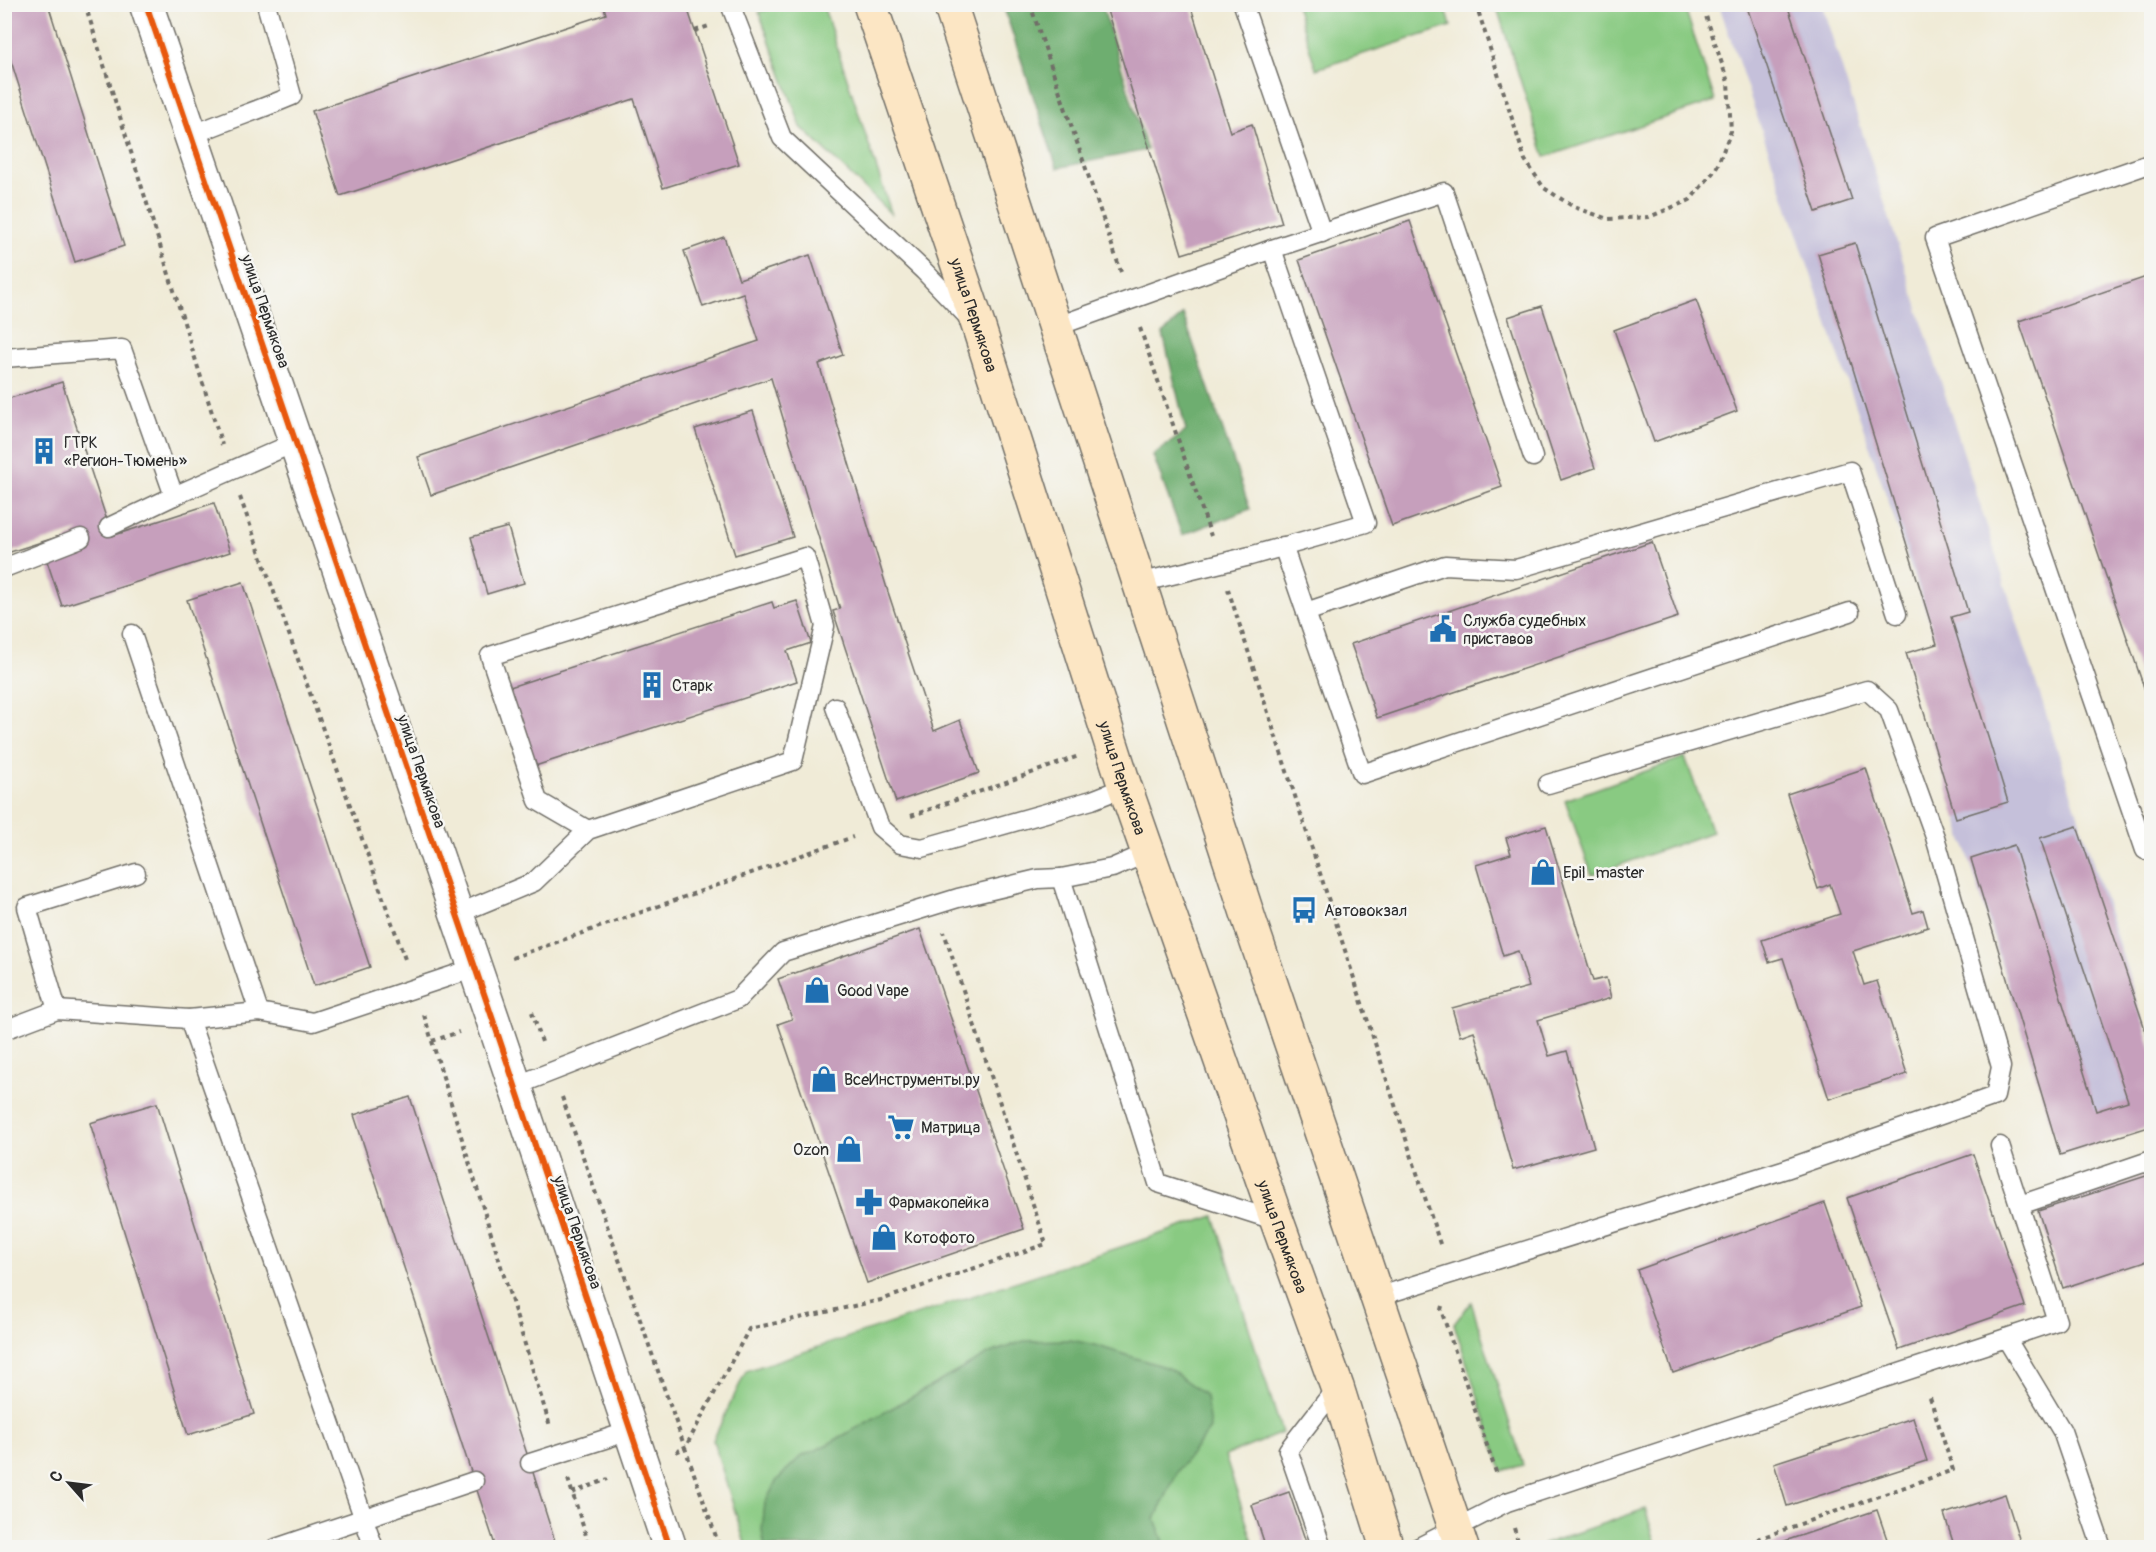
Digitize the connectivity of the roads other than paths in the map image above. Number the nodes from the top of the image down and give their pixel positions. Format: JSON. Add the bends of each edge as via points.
{"nodes":[{"id":1,"x":146,"y":4,"type":"edge"},
{"id":2,"x":266,"y":4,"type":"edge"},
{"id":3,"x":730,"y":4,"type":"edge"},
{"id":4,"x":870,"y":4,"type":"edge"},
{"id":5,"x":950,"y":4,"type":"edge"},
{"id":6,"x":1244,"y":4,"type":"edge"},
{"id":7,"x":192,"y":135,"type":"junction"},
{"id":8,"x":2151,"y":163,"type":"edge"},
{"id":9,"x":1322,"y":233,"type":"junction"},
{"id":10,"x":1272,"y":249,"type":"junction"},
{"id":11,"x":1055,"y":327,"type":"junction"},
{"id":12,"x":979,"y":328,"type":"junction"},
{"id":13,"x":4,"y":358,"type":"edge"},
{"id":14,"x":296,"y":442,"type":"junction"},
{"id":15,"x":1533,"y":457,"type":"dead end"},
{"id":16,"x":174,"y":496,"type":"junction"},
{"id":17,"x":109,"y":527,"type":"dead end"},
{"id":18,"x":81,"y":538,"type":"dead end"},
{"id":19,"x":1283,"y":546,"type":"junction"},
{"id":20,"x":4,"y":568,"type":"edge"},
{"id":21,"x":1139,"y":584,"type":"junction"},
{"id":22,"x":1306,"y":612,"type":"junction"},
{"id":23,"x":1850,"y":612,"type":"dead end"},
{"id":24,"x":1897,"y":614,"type":"dead end"},
{"id":25,"x":132,"y":634,"type":"dead end"},
{"id":26,"x":835,"y":707,"type":"dead end"},
{"id":27,"x":1548,"y":784,"type":"dead end"},
{"id":28,"x":1125,"y":788,"type":"junction"},
{"id":29,"x":588,"y":830,"type":"junction"},
{"id":30,"x":2151,"y":848,"type":"edge"},
{"id":31,"x":1147,"y":853,"type":"junction"},
{"id":32,"x":136,"y":873,"type":"dead end"},
{"id":33,"x":1061,"y":878,"type":"junction"},
{"id":34,"x":457,"y":914,"type":"junction"},
{"id":35,"x":475,"y":968,"type":"junction"},
{"id":36,"x":57,"y":1010,"type":"junction"},
{"id":37,"x":259,"y":1012,"type":"junction"},
{"id":38,"x":189,"y":1019,"type":"junction"},
{"id":39,"x":4,"y":1030,"type":"edge"},
{"id":40,"x":515,"y":1086,"type":"junction"},
{"id":41,"x":2000,"y":1146,"type":"dead end"},
{"id":42,"x":2151,"y":1160,"type":"edge"},
{"id":43,"x":2020,"y":1205,"type":"junction"},
{"id":44,"x":1277,"y":1221,"type":"junction"},
{"id":45,"x":1377,"y":1297,"type":"junction"},
{"id":46,"x":2006,"y":1338,"type":"junction"},
{"id":47,"x":1337,"y":1387,"type":"junction"},
{"id":48,"x":630,"y":1431,"type":"junction"},
{"id":49,"x":530,"y":1463,"type":"dead end"},
{"id":50,"x":474,"y":1481,"type":"dead end"},
{"id":51,"x":363,"y":1517,"type":"junction"},
{"id":52,"x":1459,"y":1537,"type":"edge"},
{"id":53,"x":276,"y":1548,"type":"edge"},
{"id":54,"x":374,"y":1548,"type":"edge"},
{"id":55,"x":670,"y":1548,"type":"edge"},
{"id":56,"x":1322,"y":1548,"type":"edge"},
{"id":57,"x":1387,"y":1548,"type":"edge"},
{"id":58,"x":1417,"y":1548,"type":"edge"},
{"id":59,"x":2102,"y":1548,"type":"edge"}],
"edges":[{"from":1,"to":7,"type":"street","name":"улица Пермякова"},
{"from":2,"to":7,"type":"lane","via":[[292,96]]},
{"from":3,"to":12,"type":"lane","via":[[782,138]]},
{"from":4,"to":12,"type":"main road","name":"улица Пермякова"},
{"from":5,"to":11,"type":"main road"},
{"from":6,"to":9,"type":"lane"},
{"from":7,"to":14,"type":"street","name":"улица Пермякова"},
{"from":8,"to":30,"type":"lane","via":[[1935,238],[2145,850]]},
{"from":9,"to":10,"type":"lane"},
{"from":9,"to":15,"type":"lane","via":[[1444,192]]},
{"from":10,"to":11,"type":"lane"},
{"from":10,"to":19,"type":"lane","via":[[1366,523]]},
{"from":11,"to":21,"type":"main road"},
{"from":12,"to":28,"type":"main road","name":"улица Пермякова"},
{"from":13,"to":16,"type":"lane","via":[[122,349]]},
{"from":14,"to":16,"type":"lane"},
{"from":14,"to":34,"type":"street","name":"улица Пермякова"},
{"from":16,"to":17,"type":"lane"},
{"from":18,"to":20,"type":"lane"},
{"from":19,"to":21,"type":"lane"},
{"from":19,"to":22,"type":"lane"},
{"from":21,"to":45,"type":"main road"},
{"from":22,"to":23,"type":"lane","via":[[1362,774]]},
{"from":22,"to":24,"type":"lane","via":[[1445,565],[1516,568],[1850,471]]},
{"from":25,"to":37,"type":"lane"},
{"from":26,"to":28,"type":"lane","via":[[880,827],[900,844],[922,848]]},
{"from":27,"to":45,"type":"lane","via":[[1867,690],[1888,710],[1931,826],[2001,1067],[1995,1096],[1786,1168]]},
{"from":28,"to":31,"type":"main road","name":"улица Пермякова"},
{"from":29,"to":29,"type":"lane","via":[[793,761],[825,626],[805,557],[490,656],[538,801]]},
{"from":29,"to":34,"type":"lane","via":[[534,882]]},
{"from":31,"to":33,"type":"lane","via":[[1112,868]]},
{"from":31,"to":44,"type":"main road","name":"улица Пермякова"},
{"from":32,"to":36,"type":"lane","via":[[27,906]]},
{"from":33,"to":40,"type":"lane","via":[[1038,879],[935,905],[783,952],[738,999]]},
{"from":33,"to":44,"type":"lane","via":[[1158,1183]]},
{"from":34,"to":35,"type":"street","name":"улица Пермякова"},
{"from":35,"to":37,"type":"lane","via":[[313,1022]]},
{"from":35,"to":40,"type":"street","name":"улица Пермякова"},
{"from":36,"to":38,"type":"lane"},
{"from":36,"to":39,"type":"lane"},
{"from":37,"to":38,"type":"lane"},
{"from":38,"to":51,"type":"lane"},
{"from":40,"to":48,"type":"street","name":"улица Пермякова"},
{"from":41,"to":43,"type":"lane"},
{"from":42,"to":43,"type":"lane"},
{"from":43,"to":46,"type":"lane","via":[[2057,1321]]},
{"from":44,"to":47,"type":"main road","name":"улица Пермякова"},
{"from":45,"to":52,"type":"main road"},
{"from":46,"to":52,"type":"lane","via":[[1507,1502]]},
{"from":46,"to":59,"type":"lane","via":[[2062,1431]]},
{"from":47,"to":56,"type":"lane","via":[[1288,1450]]},
{"from":47,"to":57,"type":"main road","name":"улица Пермякова"},
{"from":48,"to":49,"type":"lane"},
{"from":48,"to":55,"type":"street","name":"улица Пермякова"},
{"from":50,"to":51,"type":"lane"},
{"from":51,"to":53,"type":"lane"},
{"from":51,"to":54,"type":"lane"},
{"from":52,"to":58,"type":"lane"}]}
